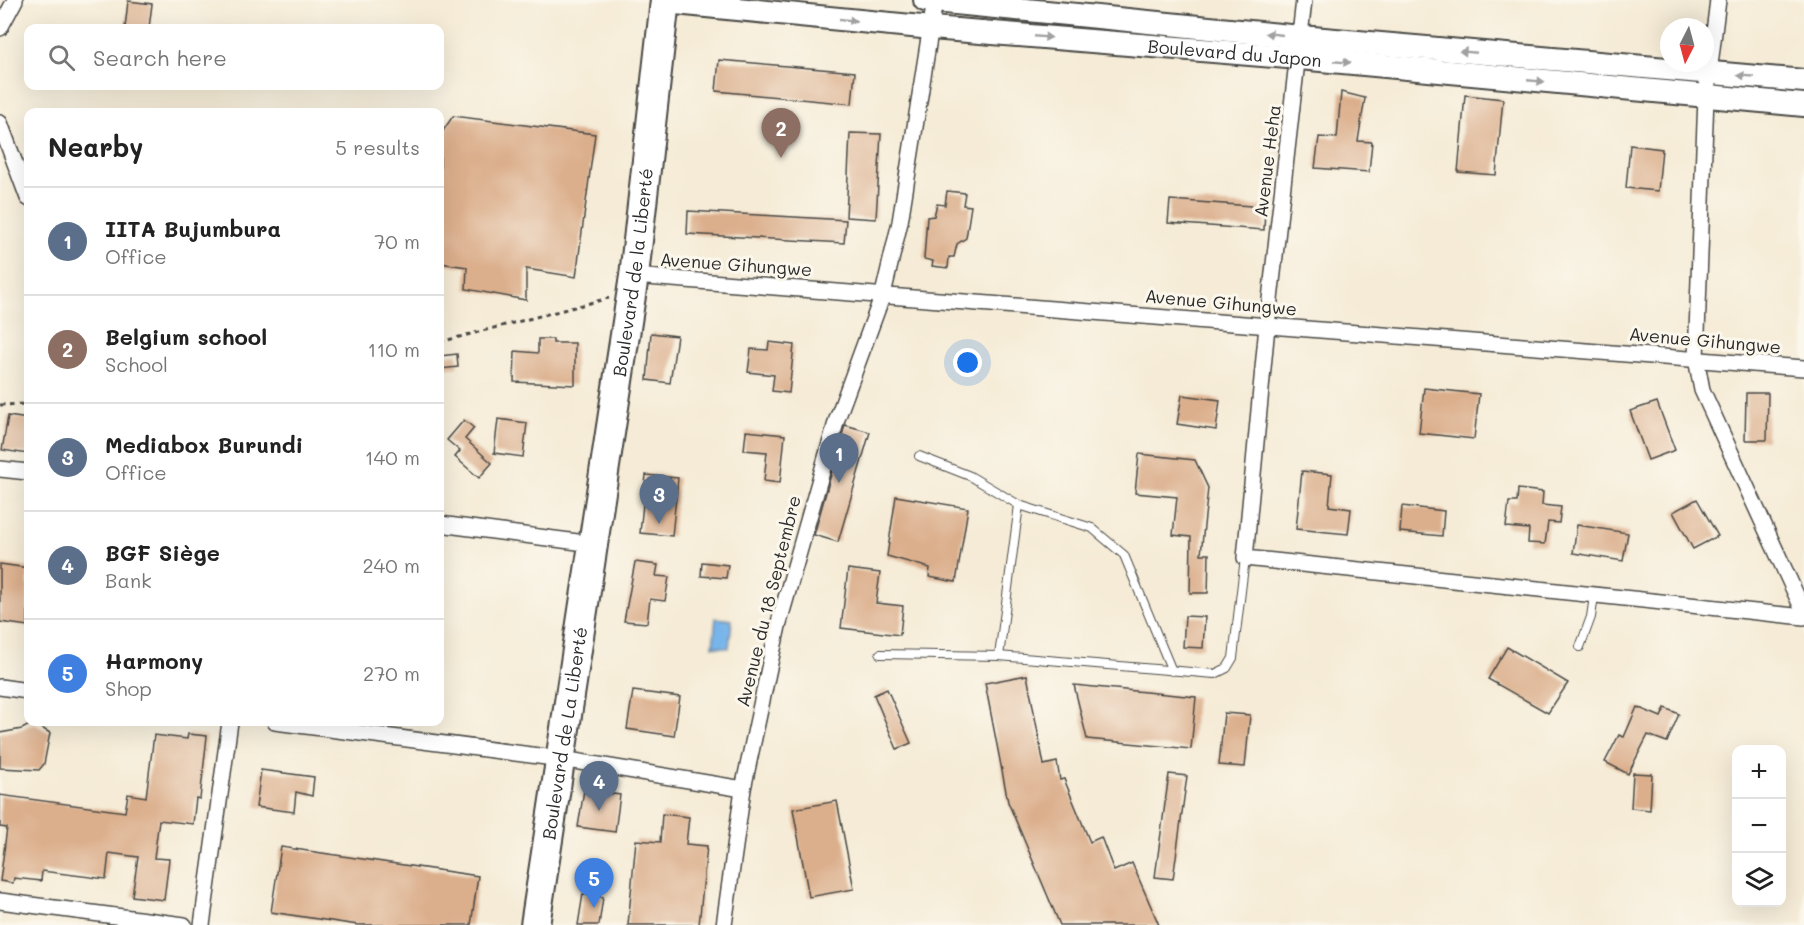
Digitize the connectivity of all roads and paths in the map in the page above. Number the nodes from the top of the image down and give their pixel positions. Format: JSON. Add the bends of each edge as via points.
{"nodes":[{"id":1,"x":15,"y":0,"type":"edge"},
{"id":2,"x":931,"y":0,"type":"edge"},
{"id":3,"x":1304,"y":0,"type":"edge"},
{"id":4,"x":1718,"y":0,"type":"edge"},
{"id":5,"x":665,"y":1,"type":"edge"},
{"id":6,"x":0,"y":28,"type":"edge"},
{"id":7,"x":932,"y":28,"type":"junction"},
{"id":8,"x":1300,"y":47,"type":"junction"},
{"id":9,"x":1709,"y":73,"type":"junction"},
{"id":10,"x":1804,"y":81,"type":"edge"},
{"id":11,"x":1706,"y":97,"type":"junction"},
{"id":12,"x":1804,"y":105,"type":"edge"},
{"id":13,"x":0,"y":123,"type":"edge"},
{"id":14,"x":24,"y":187,"type":"edge"},
{"id":15,"x":633,"y":284,"type":"junction"},
{"id":16,"x":883,"y":294,"type":"junction"},
{"id":17,"x":1267,"y":326,"type":"junction"},
{"id":18,"x":444,"y":341,"type":"edge"},
{"id":19,"x":1696,"y":358,"type":"junction"},
{"id":20,"x":1804,"y":368,"type":"edge"},
{"id":21,"x":24,"y":404,"type":"edge"},
{"id":22,"x":0,"y":405,"type":"edge"},
{"id":23,"x":919,"y":456,"type":"dead end"},
{"id":24,"x":0,"y":469,"type":"edge"},
{"id":25,"x":24,"y":472,"type":"edge"},
{"id":26,"x":1019,"y":505,"type":"junction"},
{"id":27,"x":444,"y":525,"type":"edge"},
{"id":28,"x":593,"y":544,"type":"junction"},
{"id":29,"x":1245,"y":558,"type":"junction"},
{"id":30,"x":1594,"y":596,"type":"junction"},
{"id":31,"x":1804,"y":612,"type":"edge"},
{"id":32,"x":1804,"y":617,"type":"edge"},
{"id":33,"x":1580,"y":647,"type":"dead end"},
{"id":34,"x":880,"y":654,"type":"dead end"},
{"id":35,"x":999,"y":656,"type":"junction"},
{"id":36,"x":1172,"y":671,"type":"junction"},
{"id":37,"x":0,"y":687,"type":"edge"},
{"id":38,"x":24,"y":690,"type":"edge"},
{"id":39,"x":229,"y":726,"type":"edge"},
{"id":40,"x":306,"y":726,"type":"edge"},
{"id":41,"x":562,"y":759,"type":"junction"},
{"id":42,"x":743,"y":789,"type":"junction"},
{"id":43,"x":0,"y":901,"type":"edge"},
{"id":44,"x":184,"y":925,"type":"edge"},
{"id":45,"x":202,"y":925,"type":"edge"},
{"id":46,"x":535,"y":925,"type":"edge"},
{"id":47,"x":724,"y":925,"type":"edge"}],
"edges":[{"from":1,"to":6,"type":"street"},
{"from":2,"to":7,"type":"street","name":"Avenue du 18 Septembre"},
{"from":8,"to":2,"type":"main road","name":"Boulevard du Japon","one_way":true},
{"from":3,"to":8,"type":"street","name":"Avenue Heha"},
{"from":4,"to":9,"type":"street"},
{"from":5,"to":7,"type":"main road","name":"Boulevard du Japon","one_way":true},
{"from":5,"to":15,"type":"highway","name":"Boulevard de la Liberté"},
{"from":7,"to":8,"type":"main road","name":"Boulevard du Japon","one_way":true},
{"from":7,"to":16,"type":"street","name":"Avenue du 18 Septembre","via":[[900,222]]},
{"from":9,"to":8,"type":"main road","name":"Boulevard du Japon","one_way":true},
{"from":8,"to":11,"type":"main road","name":"Boulevard du Japon","one_way":true},
{"from":8,"to":17,"type":"street","name":"Avenue Heha"},
{"from":10,"to":9,"type":"main road","name":"Boulevard du Japon","one_way":true},
{"from":9,"to":11,"type":"street"},
{"from":11,"to":12,"type":"main road","name":"Boulevard du Japon"},
{"from":11,"to":19,"type":"street"},
{"from":13,"to":14,"type":"street"},
{"from":15,"to":16,"type":"street","name":"Avenue Gihungwe"},
{"from":15,"to":18,"type":"path"},
{"from":15,"to":28,"type":"highway","name":"Boulevard de la Liberté"},
{"from":16,"to":17,"type":"street","name":"Avenue Gihungwe"},
{"from":16,"to":42,"type":"street","name":"Avenue du 18 Septembre","via":[[837,419],[791,572]]},
{"from":17,"to":19,"type":"street","name":"Avenue Gihungwe"},
{"from":17,"to":29,"type":"street","name":"Avenue Heha"},
{"from":19,"to":20,"type":"street","name":"Avenue Gihungwe"},
{"from":19,"to":31,"type":"street","via":[[1702,390]]},
{"from":21,"to":22,"type":"path"},
{"from":23,"to":26,"type":"lane","via":[[970,476]]},
{"from":24,"to":25,"type":"street"},
{"from":26,"to":35,"type":"lane"},
{"from":26,"to":36,"type":"lane","via":[[1092,528],[1124,555]]},
{"from":27,"to":28,"type":"street"},
{"from":28,"to":41,"type":"highway","name":"Boulevard de La Liberté"},
{"from":29,"to":30,"type":"street"},
{"from":29,"to":36,"type":"lane","via":[[1233,658],[1227,668],[1215,674]]},
{"from":30,"to":32,"type":"street"},
{"from":30,"to":33,"type":"lane"},
{"from":34,"to":35,"type":"lane"},
{"from":35,"to":36,"type":"lane"},
{"from":37,"to":38,"type":"street"},
{"from":39,"to":45,"type":"street"},
{"from":40,"to":41,"type":"street"},
{"from":41,"to":42,"type":"street"},
{"from":41,"to":46,"type":"highway","name":"Boulevard de La Liberté"},
{"from":42,"to":47,"type":"street","name":"Avenue du 18 Septembre"},
{"from":43,"to":44,"type":"street"}]}
